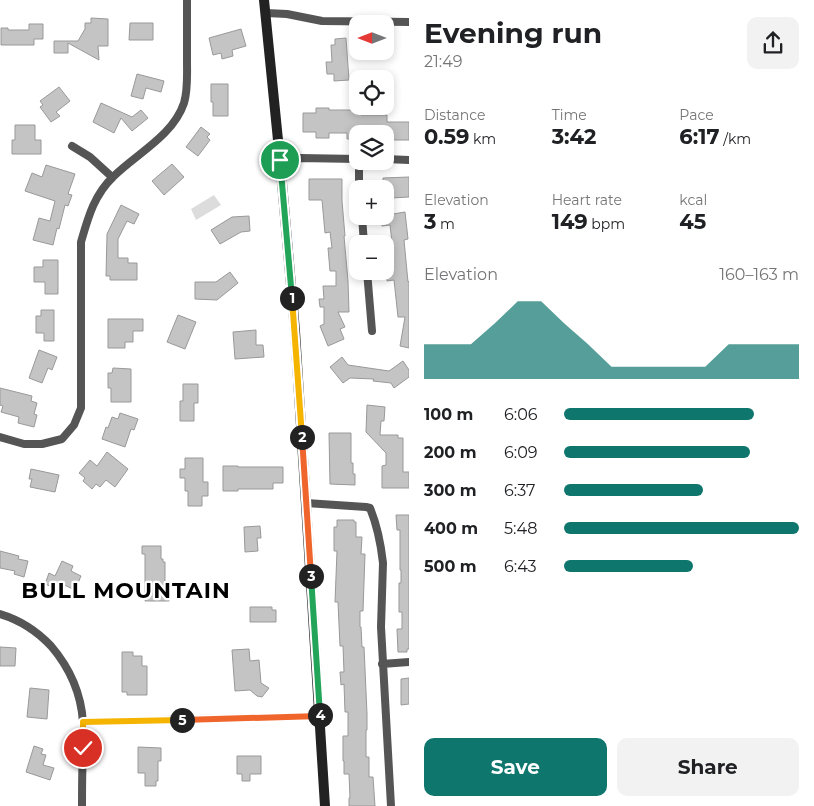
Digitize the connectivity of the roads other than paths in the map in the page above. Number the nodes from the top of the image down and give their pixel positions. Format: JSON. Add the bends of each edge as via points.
{"nodes":[{"id":1,"x":187,"y":0,"type":"edge"},
{"id":2,"x":264,"y":0,"type":"edge"},
{"id":3,"x":266,"y":13,"type":"junction"},
{"id":4,"x":409,"y":22,"type":"edge"},
{"id":5,"x":72,"y":146,"type":"dead end"},
{"id":6,"x":394,"y":159,"type":"edge"},
{"id":7,"x":280,"y":160,"type":"junction"},
{"id":8,"x":349,"y":160,"type":"edge"},
{"id":9,"x":409,"y":160,"type":"edge"},
{"id":10,"x":112,"y":177,"type":"junction"},
{"id":11,"x":368,"y":280,"type":"edge"},
{"id":12,"x":372,"y":331,"type":"dead end"},
{"id":13,"x":0,"y":437,"type":"edge"},
{"id":14,"x":306,"y":503,"type":"junction"},
{"id":15,"x":0,"y":614,"type":"edge"},
{"id":16,"x":409,"y":662,"type":"edge"},
{"id":17,"x":382,"y":664,"type":"junction"},
{"id":18,"x":320,"y":716,"type":"junction"},
{"id":19,"x":83,"y":722,"type":"junction"},
{"id":20,"x":82,"y":806,"type":"edge"},
{"id":21,"x":325,"y":806,"type":"edge"},
{"id":22,"x":391,"y":806,"type":"edge"}],
"edges":[{"from":1,"to":10,"type":"street","via":[[187,85],[180,114],[170,128]]},
{"from":2,"to":3,"type":"main road"},
{"from":3,"to":4,"type":"street","via":[[322,21]]},
{"from":3,"to":7,"type":"main road"},
{"from":5,"to":10,"type":"street"},
{"from":6,"to":9,"type":"street"},
{"from":7,"to":8,"type":"street"},
{"from":7,"to":14,"type":"main road"},
{"from":10,"to":13,"type":"street","via":[[88,216],[80,245],[81,408],[74,425],[62,439],[42,444],[24,444]]},
{"from":11,"to":12,"type":"street"},
{"from":14,"to":17,"type":"street","via":[[370,508],[383,563]]},
{"from":14,"to":18,"type":"main road"},
{"from":15,"to":19,"type":"street","via":[[27,625],[61,658],[75,686]]},
{"from":16,"to":17,"type":"street"},
{"from":17,"to":22,"type":"street"},
{"from":18,"to":19,"type":"street"},
{"from":18,"to":21,"type":"main road"},
{"from":19,"to":20,"type":"street"}]}
